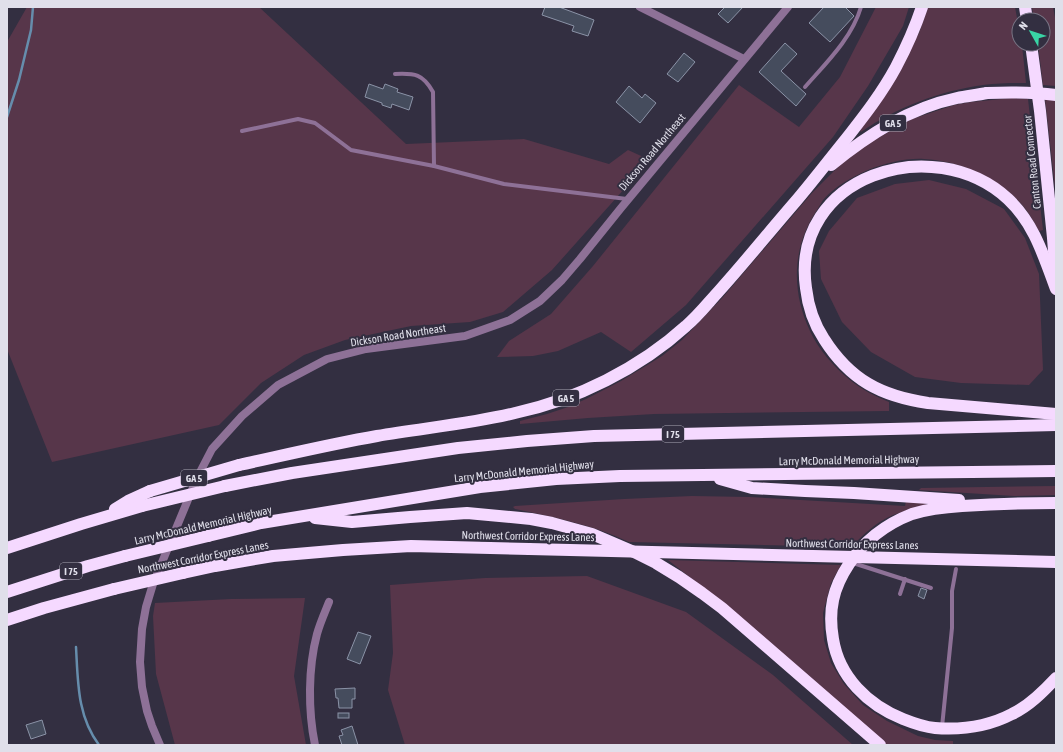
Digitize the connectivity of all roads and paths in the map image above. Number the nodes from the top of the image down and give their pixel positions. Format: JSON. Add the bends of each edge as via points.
{"nodes":[{"id":1,"x":640,"y":7,"type":"edge"},
{"id":2,"x":788,"y":7,"type":"edge"},
{"id":3,"x":861,"y":7,"type":"edge"},
{"id":4,"x":922,"y":7,"type":"edge"},
{"id":5,"x":1032,"y":52,"type":"edge"},
{"id":6,"x":744,"y":59,"type":"junction"},
{"id":7,"x":395,"y":74,"type":"dead end"},
{"id":8,"x":805,"y":87,"type":"dead end"},
{"id":9,"x":1056,"y":95,"type":"edge"},
{"id":10,"x":242,"y":131,"type":"dead end"},
{"id":11,"x":434,"y":166,"type":"junction"},
{"id":12,"x":813,"y":180,"type":"junction"},
{"id":13,"x":627,"y":200,"type":"junction"},
{"id":14,"x":1056,"y":278,"type":"edge"},
{"id":15,"x":1056,"y":289,"type":"edge"},
{"id":16,"x":1056,"y":414,"type":"edge"},
{"id":17,"x":1056,"y":425,"type":"edge"},
{"id":18,"x":1056,"y":471,"type":"edge"},
{"id":19,"x":705,"y":475,"type":"junction"},
{"id":20,"x":1007,"y":503,"type":"junction"},
{"id":21,"x":1056,"y":503,"type":"edge"},
{"id":22,"x":300,"y":517,"type":"junction"},
{"id":23,"x":100,"y":518,"type":"junction"},
{"id":24,"x":7,"y":548,"type":"edge"},
{"id":25,"x":850,"y":562,"type":"junction"},
{"id":26,"x":1056,"y":562,"type":"edge"},
{"id":27,"x":956,"y":569,"type":"dead end"},
{"id":28,"x":905,"y":579,"type":"junction"},
{"id":29,"x":931,"y":588,"type":"dead end"},
{"id":30,"x":7,"y":592,"type":"edge"},
{"id":31,"x":900,"y":594,"type":"dead end"},
{"id":32,"x":329,"y":602,"type":"dead end"},
{"id":33,"x":7,"y":620,"type":"edge"},
{"id":34,"x":1056,"y":678,"type":"edge"},
{"id":35,"x":942,"y":728,"type":"junction"},
{"id":36,"x":160,"y":745,"type":"edge"},
{"id":37,"x":315,"y":745,"type":"edge"},
{"id":38,"x":880,"y":745,"type":"edge"}],
"edges":[{"from":1,"to":6,"type":"street"},
{"from":2,"to":6,"type":"street","name":"Dickson Road Northeast"},
{"from":3,"to":8,"type":"lane","via":[[841,45]]},
{"from":4,"to":12,"type":"highway","via":[[903,55],[883,90]]},
{"from":5,"to":14,"type":"highway","name":"Canton Road Connector","via":[[1054,238]]},
{"from":6,"to":13,"type":"street","name":"Dickson Road Northeast"},
{"from":7,"to":11,"type":"lane","via":[[422,77],[433,92]]},
{"from":9,"to":12,"type":"highway","number":"GA 5","bridge":true,"via":[[1006,92],[956,98],[931,106],[903,117],[876,132]]},
{"from":10,"to":11,"type":"lane","via":[[298,119],[315,123],[351,150]]},
{"from":11,"to":13,"type":"lane","via":[[504,184]]},
{"from":12,"to":23,"type":"highway","number":"GA 5","bridge":true,"via":[[728,282],[686,326],[638,362],[583,392],[515,414],[375,436],[239,465],[150,491]]},
{"from":13,"to":36,"type":"street","name":"Dickson Road Northeast","via":[[562,280],[540,301],[510,320],[465,336],[366,349],[327,359],[278,384],[242,416],[212,449],[197,478],[154,584],[142,629],[142,687]]},
{"from":15,"to":16,"type":"highway","via":[[1033,230],[1008,199],[995,189],[965,174],[930,166],[886,171],[858,182],[840,194],[816,223],[805,258],[807,299],[821,336],[832,353],[867,383],[879,390],[910,400]]},
{"from":17,"to":23,"type":"highway","number":"I 75","bridge":true,"via":[[594,436],[527,441],[458,448],[292,473],[225,486]]},
{"from":18,"to":19,"type":"highway","name":"Larry McDonald Memorial Highway","number":"I 75"},
{"from":19,"to":20,"type":"highway","via":[[752,488]]},
{"from":19,"to":22,"type":"highway","name":"Larry McDonald Memorial Highway","number":"I 75","via":[[556,479],[480,487]]},
{"from":20,"to":21,"type":"highway"},
{"from":20,"to":25,"type":"highway","via":[[946,507],[913,514],[882,530],[868,541]]},
{"from":22,"to":30,"type":"highway","name":"Larry McDonald Memorial Highway","number":"I 75","bridge":true,"via":[[261,523],[125,556]]},
{"from":22,"to":38,"type":"highway","via":[[352,522],[467,514],[538,520],[605,539],[656,563],[702,592]]},
{"from":23,"to":24,"type":"highway","number":"I 75"},
{"from":25,"to":28,"type":"lane"},
{"from":25,"to":35,"type":"highway","via":[[836,589],[830,625],[834,646],[846,675],[866,697],[893,715],[913,723]]},
{"from":26,"to":33,"type":"highway","name":"Northwest Corridor Express Lanes","bridge":true,"via":[[411,546],[273,556],[215,566],[114,589]]},
{"from":27,"to":35,"type":"lane","via":[[952,591],[952,628]]},
{"from":28,"to":29,"type":"lane"},
{"from":28,"to":31,"type":"lane"},
{"from":32,"to":37,"type":"street","via":[[318,634],[311,678]]},
{"from":34,"to":35,"type":"highway","via":[[1044,691],[1012,714],[975,726]]}]}
